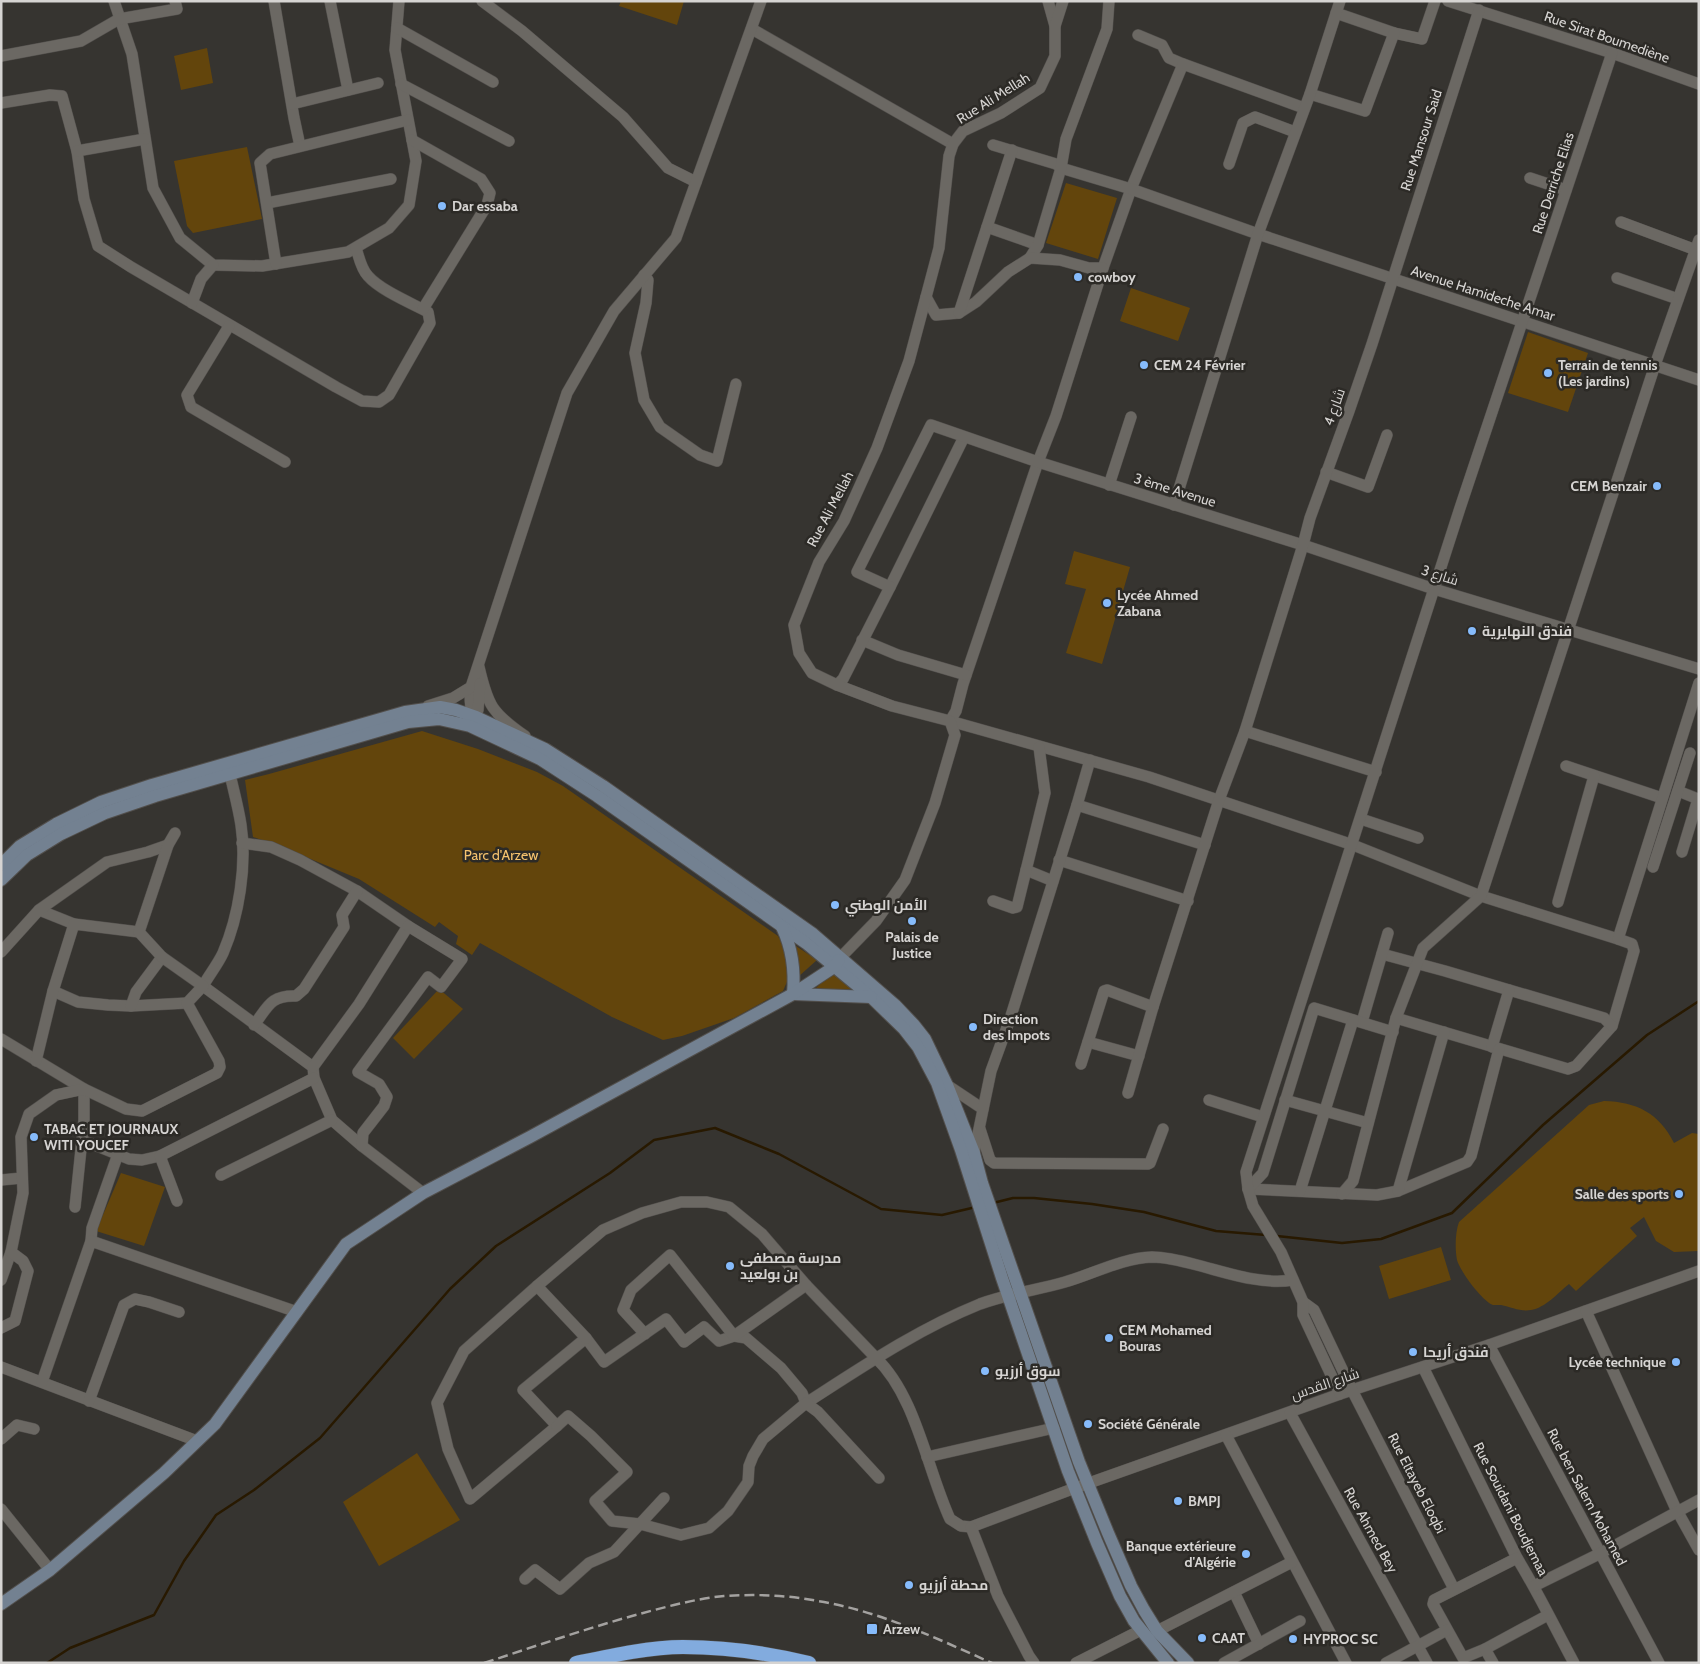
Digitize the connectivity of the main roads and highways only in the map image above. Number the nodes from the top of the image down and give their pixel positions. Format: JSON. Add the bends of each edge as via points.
{"nodes":[{"id":1,"x":471,"y":721,"type":"junction"},
{"id":2,"x":229,"y":768,"type":"junction"},
{"id":3,"x":1,"y":865,"type":"edge"},
{"id":4,"x":1,"y":880,"type":"edge"},
{"id":5,"x":781,"y":925,"type":"junction"},
{"id":6,"x":838,"y":962,"type":"junction"},
{"id":7,"x":793,"y":994,"type":"junction"},
{"id":8,"x":871,"y":997,"type":"junction"},
{"id":9,"x":977,"y":1184,"type":"junction"},
{"id":10,"x":1014,"y":1294,"type":"junction"},
{"id":11,"x":1,"y":1604,"type":"edge"},
{"id":12,"x":576,"y":1663,"type":"edge"},
{"id":13,"x":809,"y":1663,"type":"edge"},
{"id":14,"x":1168,"y":1663,"type":"edge"},
{"id":15,"x":1188,"y":1663,"type":"edge"}],
"edges":[{"from":1,"to":2,"type":"main road","via":[[439,718],[408,722]]},
{"from":1,"to":2,"type":"main road","via":[[440,707],[405,712]]},
{"from":1,"to":5,"type":"main road","via":[[589,790]]},
{"from":1,"to":6,"type":"main road","via":[[504,729],[545,749],[603,786],[813,934]]},
{"from":2,"to":3,"type":"main road","via":[[152,785],[101,802],[20,846]]},
{"from":2,"to":4,"type":"main road","via":[[105,813],[61,834],[27,855]]},
{"from":5,"to":6,"type":"main road"},
{"from":5,"to":7,"type":"main road","via":[[792,958]]},
{"from":6,"to":7,"type":"main road"},
{"from":6,"to":8,"type":"main road"},
{"from":6,"to":9,"type":"main road","via":[[883,994],[925,1039],[974,1153]]},
{"from":7,"to":8,"type":"main road"},
{"from":7,"to":11,"type":"main road","via":[[423,1193],[346,1244],[216,1424],[50,1570]]},
{"from":8,"to":9,"type":"main road","via":[[918,1047],[940,1091]]},
{"from":9,"to":10,"type":"main road"},
{"from":10,"to":14,"type":"main road","via":[[1075,1488],[1120,1596],[1134,1621]]},
{"from":10,"to":15,"type":"main road","via":[[1131,1586],[1157,1630]]},
{"from":12,"to":13,"type":"highway","via":[[681,1647],[730,1650]]}]}
